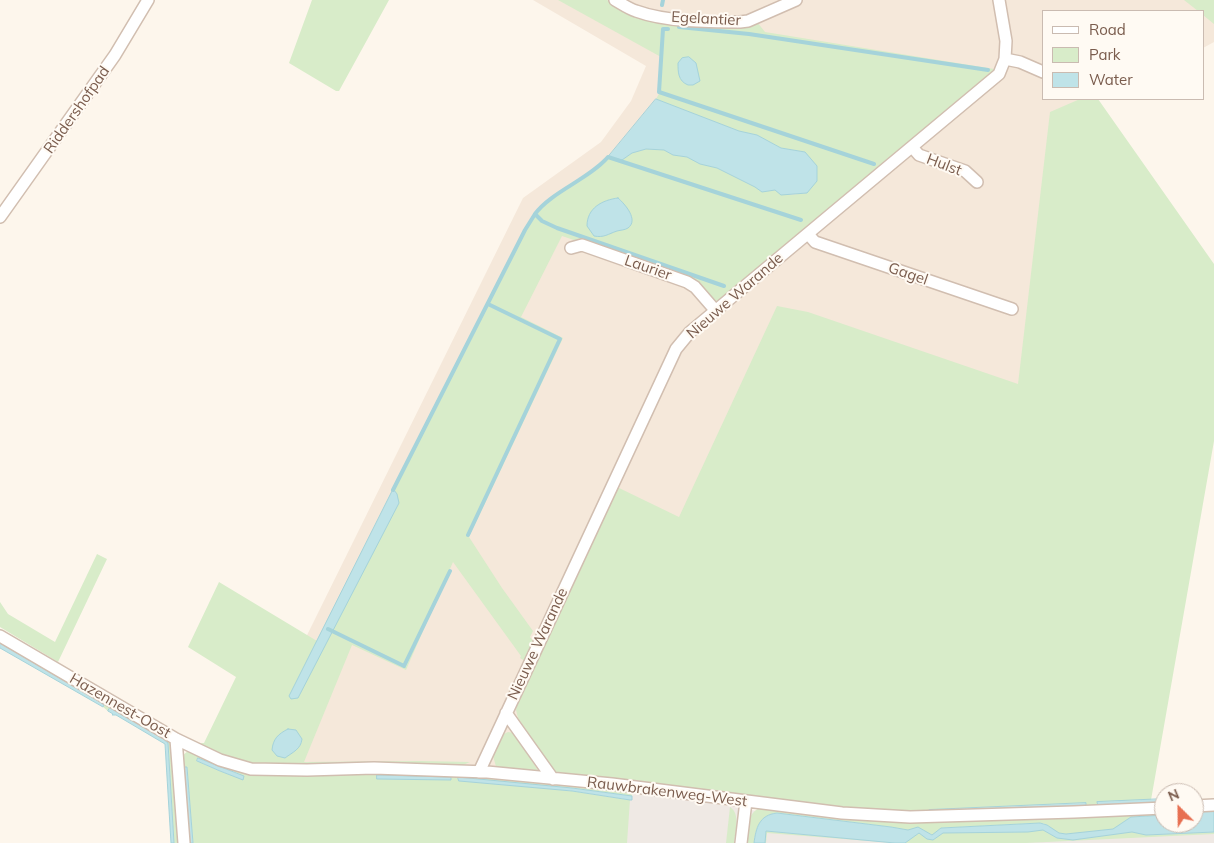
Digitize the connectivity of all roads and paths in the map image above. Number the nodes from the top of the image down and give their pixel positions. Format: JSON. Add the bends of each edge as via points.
{"nodes":[{"id":1,"x":148,"y":0,"type":"edge"},
{"id":2,"x":615,"y":0,"type":"edge"},
{"id":3,"x":796,"y":0,"type":"edge"},
{"id":4,"x":999,"y":0,"type":"edge"},
{"id":5,"x":1005,"y":59,"type":"junction"},
{"id":6,"x":1042,"y":72,"type":"edge"},
{"id":7,"x":912,"y":147,"type":"junction"},
{"id":8,"x":977,"y":182,"type":"dead end"},
{"id":9,"x":0,"y":217,"type":"edge"},
{"id":10,"x":808,"y":234,"type":"junction"},
{"id":11,"x":571,"y":248,"type":"dead end"},
{"id":12,"x":1012,"y":309,"type":"dead end"},
{"id":13,"x":715,"y":310,"type":"junction"},
{"id":14,"x":0,"y":636,"type":"edge"},
{"id":15,"x":506,"y":713,"type":"junction"},
{"id":16,"x":176,"y":739,"type":"junction"},
{"id":17,"x":479,"y":772,"type":"junction"},
{"id":18,"x":552,"y":779,"type":"junction"},
{"id":19,"x":746,"y":801,"type":"junction"},
{"id":20,"x":1154,"y":808,"type":"edge"},
{"id":21,"x":184,"y":843,"type":"edge"},
{"id":22,"x":741,"y":843,"type":"edge"}],
"edges":[{"from":1,"to":9,"type":"street","name":"Riddershofpad","via":[[116,55]]},
{"from":2,"to":3,"type":"street","name":"Egelantier","via":[[650,15],[731,22],[748,21]]},
{"from":4,"to":5,"type":"street","via":[[1006,41]]},
{"from":5,"to":6,"type":"street"},
{"from":5,"to":7,"type":"street","name":"Nieuwe Warande","via":[[999,74]]},
{"from":7,"to":8,"type":"street","name":"Hulst","via":[[919,155],[965,171]]},
{"from":7,"to":10,"type":"street","name":"Nieuwe Warande"},
{"from":10,"to":12,"type":"street","name":"Gagel","via":[[815,242]]},
{"from":10,"to":13,"type":"street","name":"Nieuwe Warande"},
{"from":11,"to":13,"type":"street","name":"Laurier","via":[[582,245],[687,282]]},
{"from":13,"to":15,"type":"street","name":"Nieuwe Warande","via":[[676,349]]},
{"from":14,"to":16,"type":"street","name":"Hazennest-Oost"},
{"from":15,"to":17,"type":"street","name":"Nieuwe Warande"},
{"from":15,"to":18,"type":"street","name":"Nieuwe Warande"},
{"from":16,"to":17,"type":"street","name":"Rauwbrakenweg-West","via":[[220,760],[251,769],[374,768]]},
{"from":16,"to":21,"type":"street","name":"Hazennest-Oost"},
{"from":17,"to":18,"type":"street","name":"Rauwbrakenweg-West"},
{"from":18,"to":19,"type":"street","name":"Rauwbrakenweg-West"},
{"from":19,"to":20,"type":"street","name":"Rauwbrakenweg-West","via":[[842,813],[910,817]]},
{"from":19,"to":22,"type":"street"}]}
